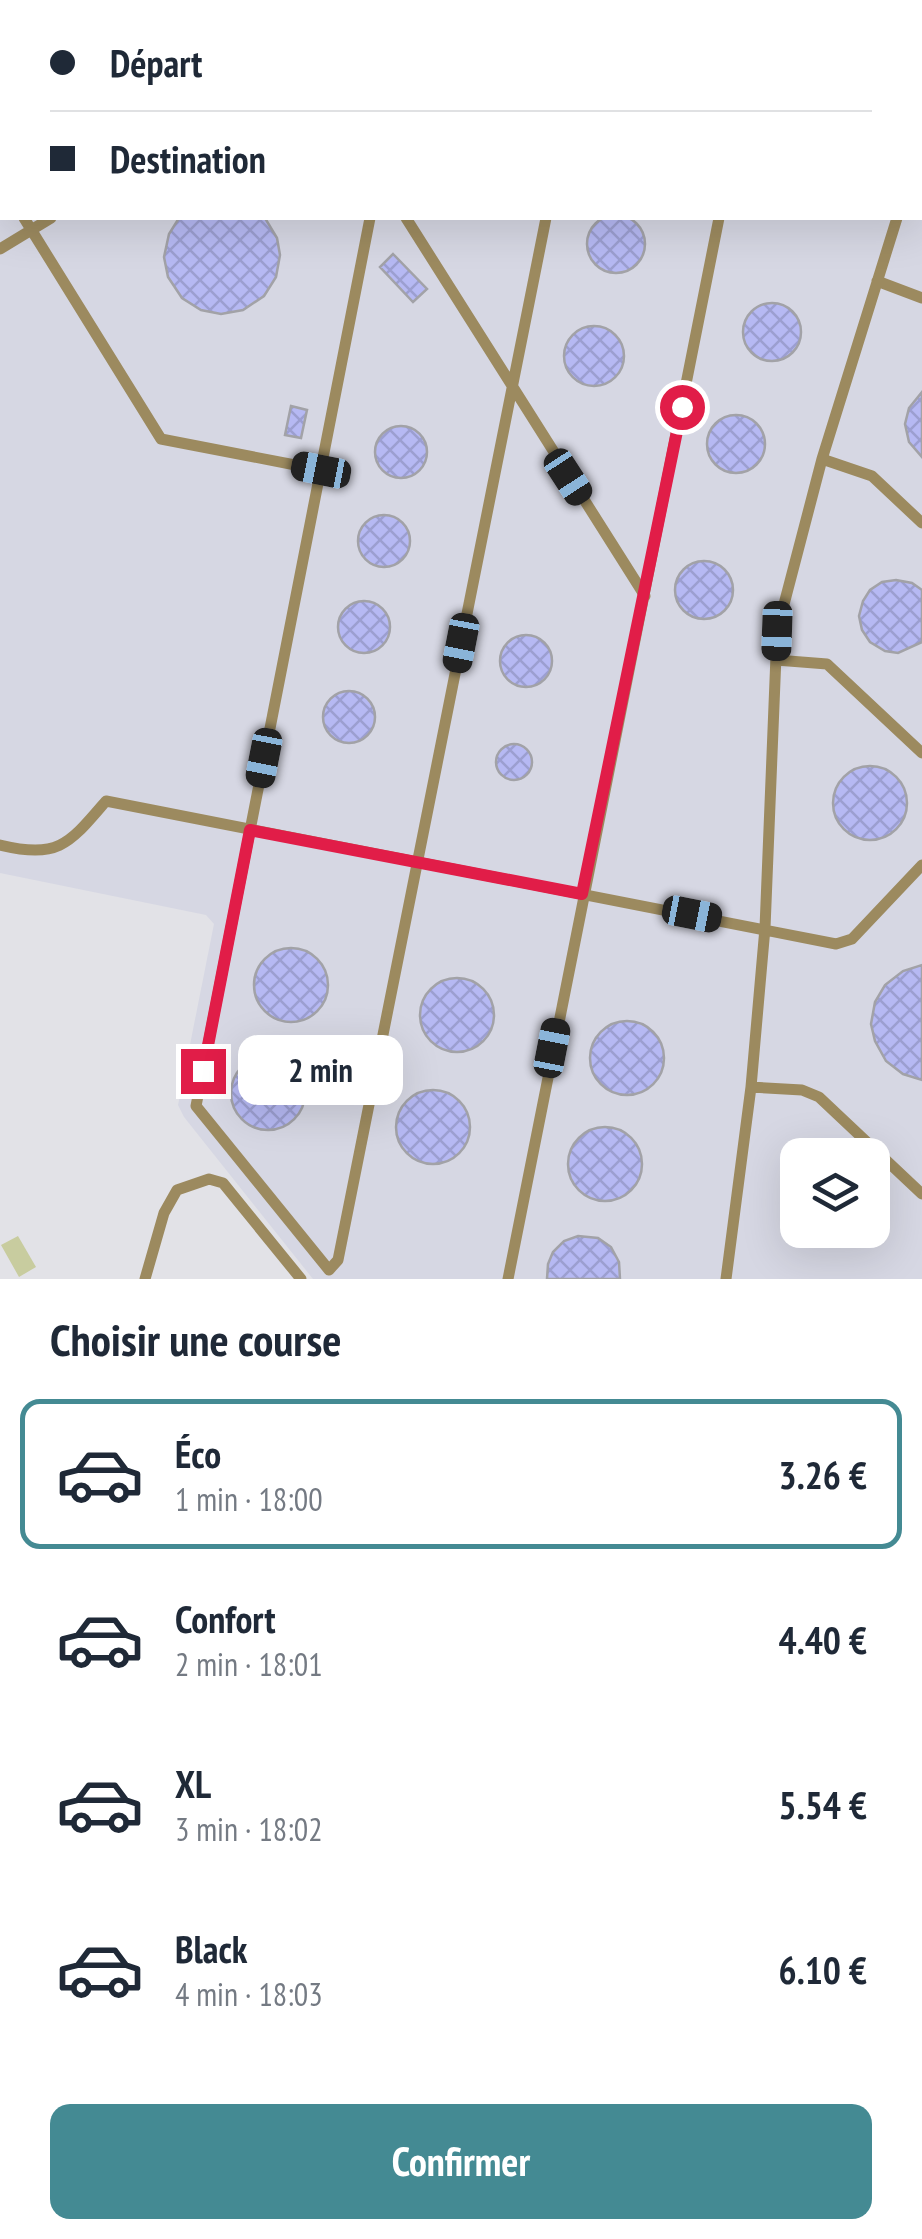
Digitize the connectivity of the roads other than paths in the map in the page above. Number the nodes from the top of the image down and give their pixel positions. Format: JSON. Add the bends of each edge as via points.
{"nodes":[{"id":1,"x":25,"y":220,"type":"edge"},
{"id":2,"x":48,"y":220,"type":"edge"},
{"id":3,"x":370,"y":220,"type":"edge"},
{"id":4,"x":407,"y":220,"type":"edge"},
{"id":5,"x":546,"y":220,"type":"edge"},
{"id":6,"x":719,"y":220,"type":"edge"},
{"id":7,"x":895,"y":220,"type":"edge"},
{"id":8,"x":32,"y":230,"type":"junction"},
{"id":9,"x":0,"y":249,"type":"edge"},
{"id":10,"x":877,"y":281,"type":"junction"},
{"id":11,"x":922,"y":298,"type":"edge"},
{"id":12,"x":511,"y":388,"type":"junction"},
{"id":13,"x":822,"y":458,"type":"junction"},
{"id":14,"x":321,"y":470,"type":"junction"},
{"id":15,"x":922,"y":523,"type":"edge"},
{"id":16,"x":645,"y":596,"type":"junction"},
{"id":17,"x":776,"y":660,"type":"junction"},
{"id":18,"x":922,"y":753,"type":"edge"},
{"id":19,"x":250,"y":830,"type":"junction"},
{"id":20,"x":0,"y":845,"type":"edge"},
{"id":21,"x":418,"y":862,"type":"junction"},
{"id":22,"x":922,"y":865,"type":"edge"},
{"id":23,"x":582,"y":894,"type":"junction"},
{"id":24,"x":765,"y":928,"type":"junction"},
{"id":25,"x":751,"y":1088,"type":"junction"},
{"id":26,"x":922,"y":1194,"type":"edge"},
{"id":27,"x":332,"y":1274,"type":"edge"},
{"id":28,"x":145,"y":1279,"type":"edge"},
{"id":29,"x":301,"y":1279,"type":"edge"},
{"id":30,"x":508,"y":1279,"type":"edge"},
{"id":31,"x":726,"y":1279,"type":"edge"}],
"edges":[{"from":1,"to":8,"type":"street"},
{"from":2,"to":8,"type":"street"},
{"from":3,"to":14,"type":"street"},
{"from":4,"to":12,"type":"street"},
{"from":5,"to":12,"type":"street"},
{"from":6,"to":16,"type":"street"},
{"from":7,"to":10,"type":"street"},
{"from":8,"to":9,"type":"street"},
{"from":8,"to":14,"type":"street","via":[[161,439]]},
{"from":10,"to":11,"type":"street"},
{"from":10,"to":13,"type":"street"},
{"from":12,"to":16,"type":"street"},
{"from":12,"to":21,"type":"street"},
{"from":13,"to":15,"type":"street","via":[[872,476]]},
{"from":13,"to":17,"type":"street","via":[[777,631]]},
{"from":14,"to":19,"type":"street"},
{"from":16,"to":23,"type":"street"},
{"from":17,"to":18,"type":"street","via":[[827,664]]},
{"from":17,"to":24,"type":"street"},
{"from":19,"to":20,"type":"street","via":[[106,801],[59,848]]},
{"from":19,"to":21,"type":"street"},
{"from":19,"to":27,"type":"street","via":[[196,1106]]},
{"from":21,"to":23,"type":"street"},
{"from":21,"to":27,"type":"street"},
{"from":22,"to":24,"type":"street","via":[[852,939],[836,944]]},
{"from":23,"to":24,"type":"street"},
{"from":23,"to":30,"type":"street"},
{"from":24,"to":25,"type":"street"},
{"from":25,"to":26,"type":"street","via":[[802,1090],[818,1098]]},
{"from":25,"to":31,"type":"street"},
{"from":28,"to":29,"type":"street","via":[[164,1213],[178,1190],[209,1179],[223,1183]]}]}
